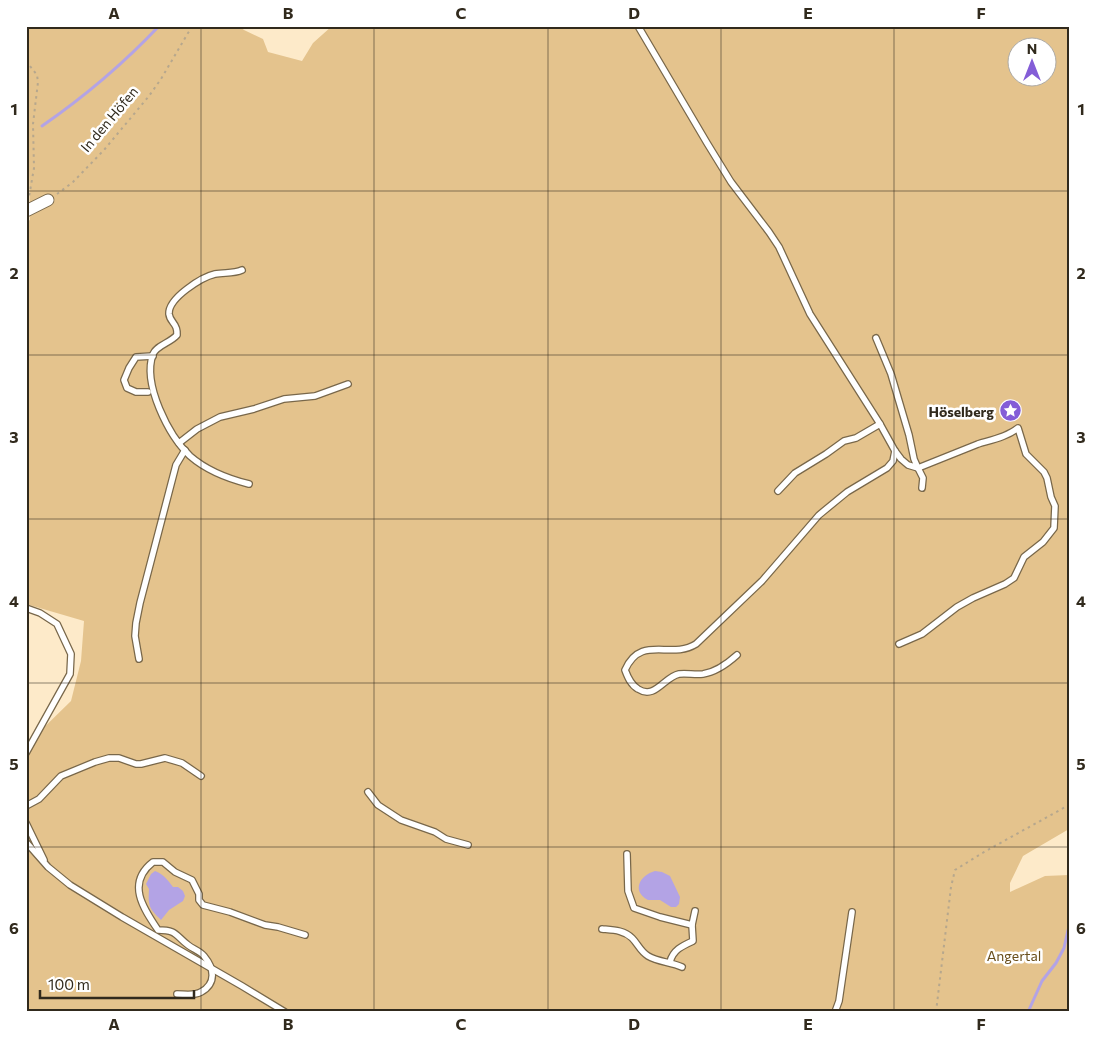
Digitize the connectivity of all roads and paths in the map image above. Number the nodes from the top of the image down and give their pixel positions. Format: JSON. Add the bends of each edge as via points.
{"nodes":[{"id":1,"x":194,"y":26,"type":"edge"},
{"id":2,"x":638,"y":26,"type":"edge"},
{"id":3,"x":26,"y":61,"type":"edge"},
{"id":4,"x":48,"y":200,"type":"joint"},
{"id":5,"x":26,"y":211,"type":"edge"},
{"id":6,"x":242,"y":270,"type":"dead end"},
{"id":7,"x":876,"y":338,"type":"dead end"},
{"id":8,"x":153,"y":356,"type":"junction"},
{"id":9,"x":348,"y":384,"type":"dead end"},
{"id":10,"x":148,"y":392,"type":"dead end"},
{"id":11,"x":880,"y":424,"type":"junction"},
{"id":12,"x":179,"y":444,"type":"junction"},
{"id":13,"x":185,"y":450,"type":"junction"},
{"id":14,"x":895,"y":451,"type":"junction"},
{"id":15,"x":918,"y":468,"type":"junction"},
{"id":16,"x":249,"y":484,"type":"dead end"},
{"id":17,"x":922,"y":488,"type":"dead end"},
{"id":18,"x":778,"y":491,"type":"dead end"},
{"id":19,"x":26,"y":608,"type":"edge"},
{"id":20,"x":899,"y":644,"type":"dead end"},
{"id":21,"x":737,"y":655,"type":"dead end"},
{"id":22,"x":139,"y":660,"type":"dead end"},
{"id":23,"x":26,"y":753,"type":"edge"},
{"id":24,"x":201,"y":776,"type":"dead end"},
{"id":25,"x":368,"y":792,"type":"dead end"},
{"id":26,"x":1069,"y":805,"type":"edge"},
{"id":27,"x":26,"y":806,"type":"edge"},
{"id":28,"x":26,"y":823,"type":"edge"},
{"id":29,"x":26,"y":842,"type":"edge"},
{"id":30,"x":468,"y":845,"type":"dead end"},
{"id":31,"x":626,"y":854,"type":"dead end"},
{"id":32,"x":48,"y":867,"type":"junction"},
{"id":33,"x":695,"y":911,"type":"dead end"},
{"id":34,"x":852,"y":912,"type":"dead end"},
{"id":35,"x":692,"y":925,"type":"junction"},
{"id":36,"x":602,"y":929,"type":"dead end"},
{"id":37,"x":305,"y":934,"type":"dead end"},
{"id":38,"x":670,"y":962,"type":"junction"},
{"id":39,"x":682,"y":967,"type":"dead end"},
{"id":40,"x":212,"y":968,"type":"junction"},
{"id":41,"x":178,"y":994,"type":"dead end"},
{"id":42,"x":285,"y":1012,"type":"edge"},
{"id":43,"x":835,"y":1012,"type":"edge"},
{"id":44,"x":936,"y":1012,"type":"edge"}],
"edges":[{"from":1,"to":4,"type":"path","name":"In den Höfen","via":[[162,79],[109,143],[73,182]]},
{"from":2,"to":11,"type":"lane","via":[[731,182],[782,252],[810,314]]},
{"from":3,"to":5,"type":"path","via":[[37,75],[38,82],[33,124],[34,168]]},
{"from":4,"to":5,"type":"street"},
{"from":6,"to":8,"type":"lane","via":[[212,275],[184,291],[169,313],[177,327],[177,335],[158,348]]},
{"from":7,"to":15,"type":"lane","via":[[891,374]]},
{"from":8,"to":10,"type":"lane","via":[[136,358],[124,380],[127,388]]},
{"from":8,"to":12,"type":"lane","via":[[151,376],[156,402]]},
{"from":9,"to":12,"type":"lane","via":[[315,396],[284,400],[220,417],[197,428]]},
{"from":11,"to":14,"type":"lane"},
{"from":11,"to":18,"type":"lane","via":[[844,441],[795,473]]},
{"from":12,"to":13,"type":"lane"},
{"from":13,"to":16,"type":"lane","via":[[210,469]]},
{"from":13,"to":22,"type":"lane","via":[[176,465],[139,610],[135,636]]},
{"from":14,"to":15,"type":"lane","via":[[908,465]]},
{"from":14,"to":21,"type":"lane","via":[[887,468],[847,492],[819,514],[762,581],[696,644],[685,650],[641,652],[631,659],[625,670],[637,689],[651,692],[678,674],[704,674],[726,665]]},
{"from":15,"to":17,"type":"lane","via":[[923,478]]},
{"from":15,"to":20,"type":"lane","via":[[1012,434],[1018,428],[1026,454],[1047,478],[1056,506],[1054,528],[1024,557],[1014,578],[957,607],[922,634]]},
{"from":19,"to":23,"type":"lane","via":[[57,624],[71,654],[70,674]]},
{"from":24,"to":27,"type":"lane","via":[[166,758],[141,764],[109,758],[62,776],[39,799]]},
{"from":25,"to":30,"type":"lane","via":[[378,805],[401,820]]},
{"from":26,"to":44,"type":"path","via":[[955,870]]},
{"from":28,"to":32,"type":"lane"},
{"from":29,"to":32,"type":"lane"},
{"from":31,"to":35,"type":"lane","via":[[628,891],[634,908]]},
{"from":32,"to":40,"type":"lane","via":[[122,917]]},
{"from":33,"to":35,"type":"lane"},
{"from":34,"to":43,"type":"lane"},
{"from":35,"to":38,"type":"lane","via":[[693,941],[671,955]]},
{"from":36,"to":38,"type":"lane","via":[[624,932],[648,956]]},
{"from":37,"to":40,"type":"lane","via":[[265,926],[204,905],[192,880],[163,862],[153,862],[145,868],[139,882],[139,897],[145,911],[158,930],[177,934],[202,954]]},
{"from":38,"to":39,"type":"lane"},
{"from":40,"to":41,"type":"lane","via":[[213,976],[208,987],[200,992]]},
{"from":40,"to":42,"type":"lane"}]}
